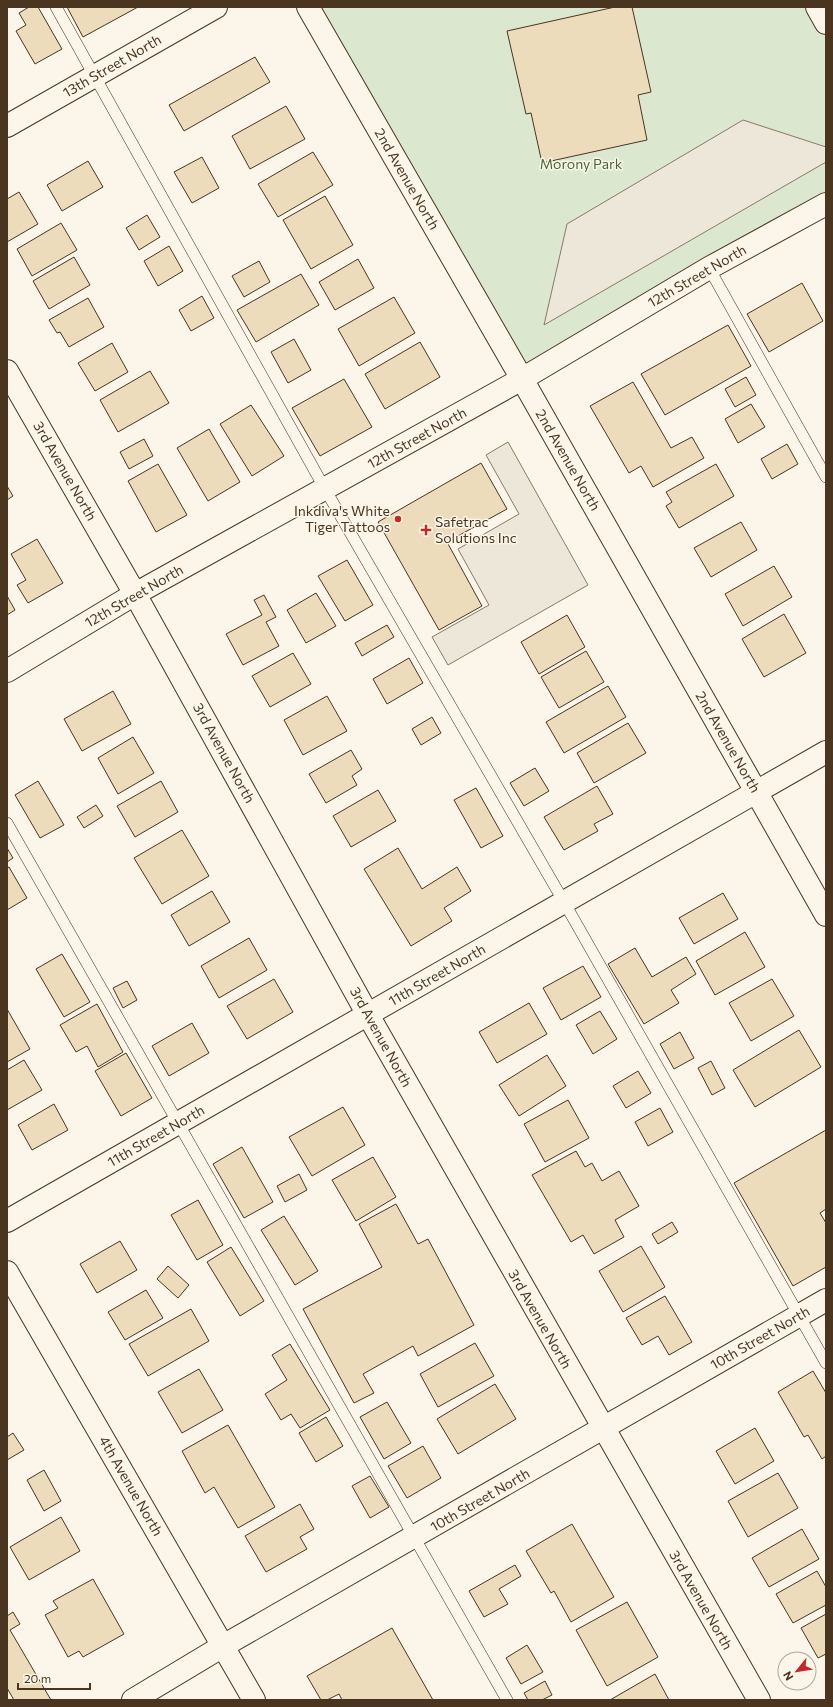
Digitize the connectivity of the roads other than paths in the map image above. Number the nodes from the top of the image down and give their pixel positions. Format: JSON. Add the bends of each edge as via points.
{"nodes":[{"id":1,"x":56,"y":7,"type":"edge"},
{"id":2,"x":216,"y":7,"type":"edge"},
{"id":3,"x":308,"y":7,"type":"edge"},
{"id":4,"x":817,"y":7,"type":"edge"},
{"id":5,"x":826,"y":23,"type":"edge"},
{"id":6,"x":95,"y":76,"type":"junction"},
{"id":7,"x":7,"y":126,"type":"edge"},
{"id":8,"x":826,"y":204,"type":"edge"},
{"id":9,"x":708,"y":268,"type":"junction"},
{"id":10,"x":7,"y":371,"type":"edge"},
{"id":11,"x":522,"y":379,"type":"junction"},
{"id":12,"x":826,"y":477,"type":"edge"},
{"id":13,"x":325,"y":489,"type":"junction"},
{"id":14,"x":135,"y":594,"type":"junction"},
{"id":15,"x":7,"y":671,"type":"edge"},
{"id":16,"x":826,"y":752,"type":"edge"},
{"id":17,"x":756,"y":792,"type":"junction"},
{"id":18,"x":7,"y":823,"type":"edge"},
{"id":19,"x":564,"y":902,"type":"junction"},
{"id":20,"x":826,"y":915,"type":"edge"},
{"id":21,"x":368,"y":1015,"type":"junction"},
{"id":22,"x":179,"y":1123,"type":"junction"},
{"id":23,"x":7,"y":1221,"type":"edge"},
{"id":24,"x":7,"y":1272,"type":"edge"},
{"id":25,"x":826,"y":1300,"type":"edge"},
{"id":26,"x":799,"y":1315,"type":"junction"},
{"id":27,"x":826,"y":1363,"type":"edge"},
{"id":28,"x":603,"y":1429,"type":"junction"},
{"id":29,"x":414,"y":1537,"type":"junction"},
{"id":30,"x":223,"y":1646,"type":"junction"},
{"id":31,"x":133,"y":1700,"type":"edge"},
{"id":32,"x":254,"y":1700,"type":"edge"},
{"id":33,"x":507,"y":1700,"type":"edge"},
{"id":34,"x":759,"y":1700,"type":"edge"}],
"edges":[{"from":1,"to":6,"type":"lane"},
{"from":2,"to":6,"type":"street","name":"13th Street North"},
{"from":3,"to":11,"type":"street","name":"2nd Avenue North"},
{"from":4,"to":5,"type":"street"},
{"from":6,"to":7,"type":"street","name":"13th Street North"},
{"from":6,"to":13,"type":"lane"},
{"from":8,"to":9,"type":"street","name":"12th Street North"},
{"from":9,"to":11,"type":"street","name":"12th Street North"},
{"from":9,"to":12,"type":"lane"},
{"from":10,"to":14,"type":"street","name":"3rd Avenue North"},
{"from":11,"to":13,"type":"street","name":"12th Street North"},
{"from":11,"to":17,"type":"street","name":"2nd Avenue North"},
{"from":13,"to":14,"type":"street","name":"12th Street North"},
{"from":13,"to":19,"type":"lane"},
{"from":14,"to":15,"type":"street","name":"12th Street North"},
{"from":14,"to":21,"type":"street","name":"3rd Avenue North"},
{"from":16,"to":17,"type":"street","name":"11th Street North"},
{"from":17,"to":19,"type":"street","name":"11th Street North"},
{"from":17,"to":20,"type":"street","name":"2nd Avenue North"},
{"from":18,"to":22,"type":"lane"},
{"from":19,"to":21,"type":"street","name":"11th Street North"},
{"from":19,"to":26,"type":"lane"},
{"from":21,"to":22,"type":"street","name":"11th Street North"},
{"from":21,"to":28,"type":"street","name":"3rd Avenue North"},
{"from":22,"to":23,"type":"street","name":"11th Street North"},
{"from":22,"to":29,"type":"lane"},
{"from":24,"to":30,"type":"street","name":"4th Avenue North"},
{"from":25,"to":26,"type":"street","name":"10th Street North"},
{"from":26,"to":27,"type":"lane"},
{"from":26,"to":28,"type":"street","name":"10th Street North"},
{"from":28,"to":29,"type":"street","name":"10th Street North"},
{"from":28,"to":34,"type":"street","name":"3rd Avenue North"},
{"from":29,"to":30,"type":"street","name":"10th Street North"},
{"from":29,"to":33,"type":"lane"},
{"from":30,"to":31,"type":"street","name":"10th Street North"},
{"from":30,"to":32,"type":"street","name":"4th Avenue North"}]}
